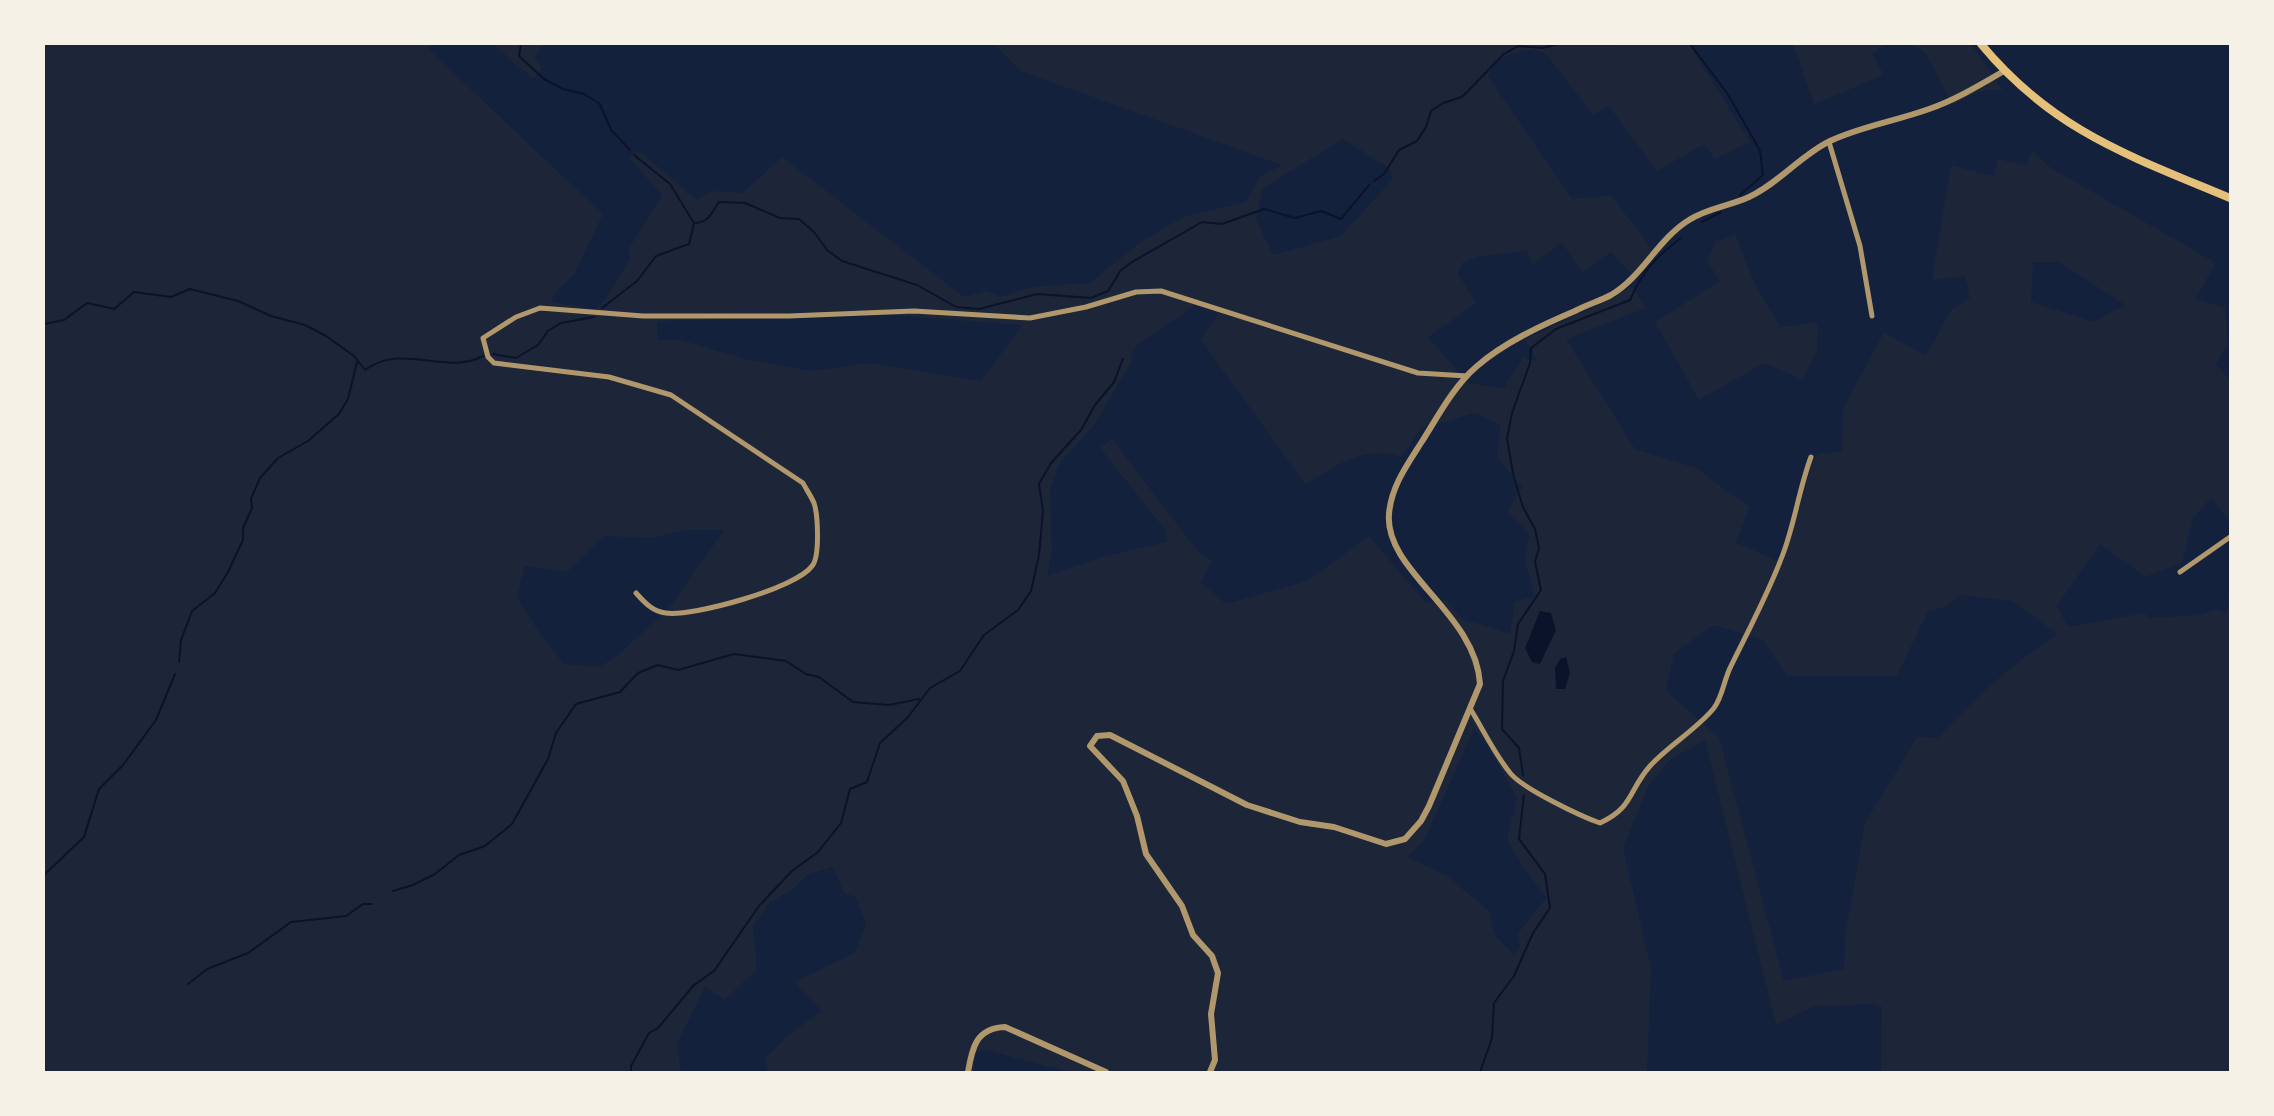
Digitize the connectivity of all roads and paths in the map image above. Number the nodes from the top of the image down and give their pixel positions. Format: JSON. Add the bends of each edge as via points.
{"nodes":[{"id":1,"x":1981,"y":44,"type":"edge"},
{"id":2,"x":2004,"y":71,"type":"junction"},
{"id":3,"x":1829,"y":142,"type":"junction"},
{"id":4,"x":2230,"y":198,"type":"edge"},
{"id":5,"x":1872,"y":316,"type":"dead end"},
{"id":6,"x":1467,"y":376,"type":"junction"},
{"id":7,"x":1811,"y":457,"type":"dead end"},
{"id":8,"x":2230,"y":537,"type":"edge"},
{"id":9,"x":2180,"y":572,"type":"dead end"},
{"id":10,"x":636,"y":593,"type":"dead end"},
{"id":11,"x":1472,"y":710,"type":"junction"},
{"id":12,"x":968,"y":1072,"type":"edge"},
{"id":13,"x":1106,"y":1072,"type":"edge"},
{"id":14,"x":1210,"y":1072,"type":"edge"}],
"edges":[{"from":1,"to":2,"type":"main road"},
{"from":2,"to":3,"type":"street","via":[[1929,109]]},
{"from":2,"to":4,"type":"main road","via":[[2043,106],[2083,132]]},
{"from":3,"to":5,"type":"street","via":[[1860,246]]},
{"from":3,"to":6,"type":"street","via":[[1748,198],[1690,219],[1665,239],[1625,285],[1523,336],[1484,360]]},
{"from":6,"to":10,"type":"street","via":[[1418,373],[1161,291],[1136,292],[1030,318],[914,311],[643,316],[540,308],[516,317],[483,338],[488,357],[494,363],[609,377],[671,395],[803,483],[814,505],[814,565],[799,579],[690,612],[665,613],[645,604]]},
{"from":6,"to":11,"type":"street","via":[[1404,470],[1394,489],[1388,516],[1402,557],[1456,622],[1474,653],[1480,684]]},
{"from":7,"to":11,"type":"street","via":[[1782,556],[1715,707],[1646,770],[1622,811],[1600,823],[1527,786],[1511,775]]},
{"from":8,"to":9,"type":"street"},
{"from":11,"to":14,"type":"street","via":[[1421,821],[1405,839],[1386,844],[1246,805],[1110,735],[1096,736],[1090,746],[1123,781],[1146,854],[1182,906],[1193,935],[1212,956],[1218,973],[1211,1014],[1215,1060]]},
{"from":12,"to":13,"type":"street","via":[[972,1048],[984,1034],[1005,1027]]}]}
